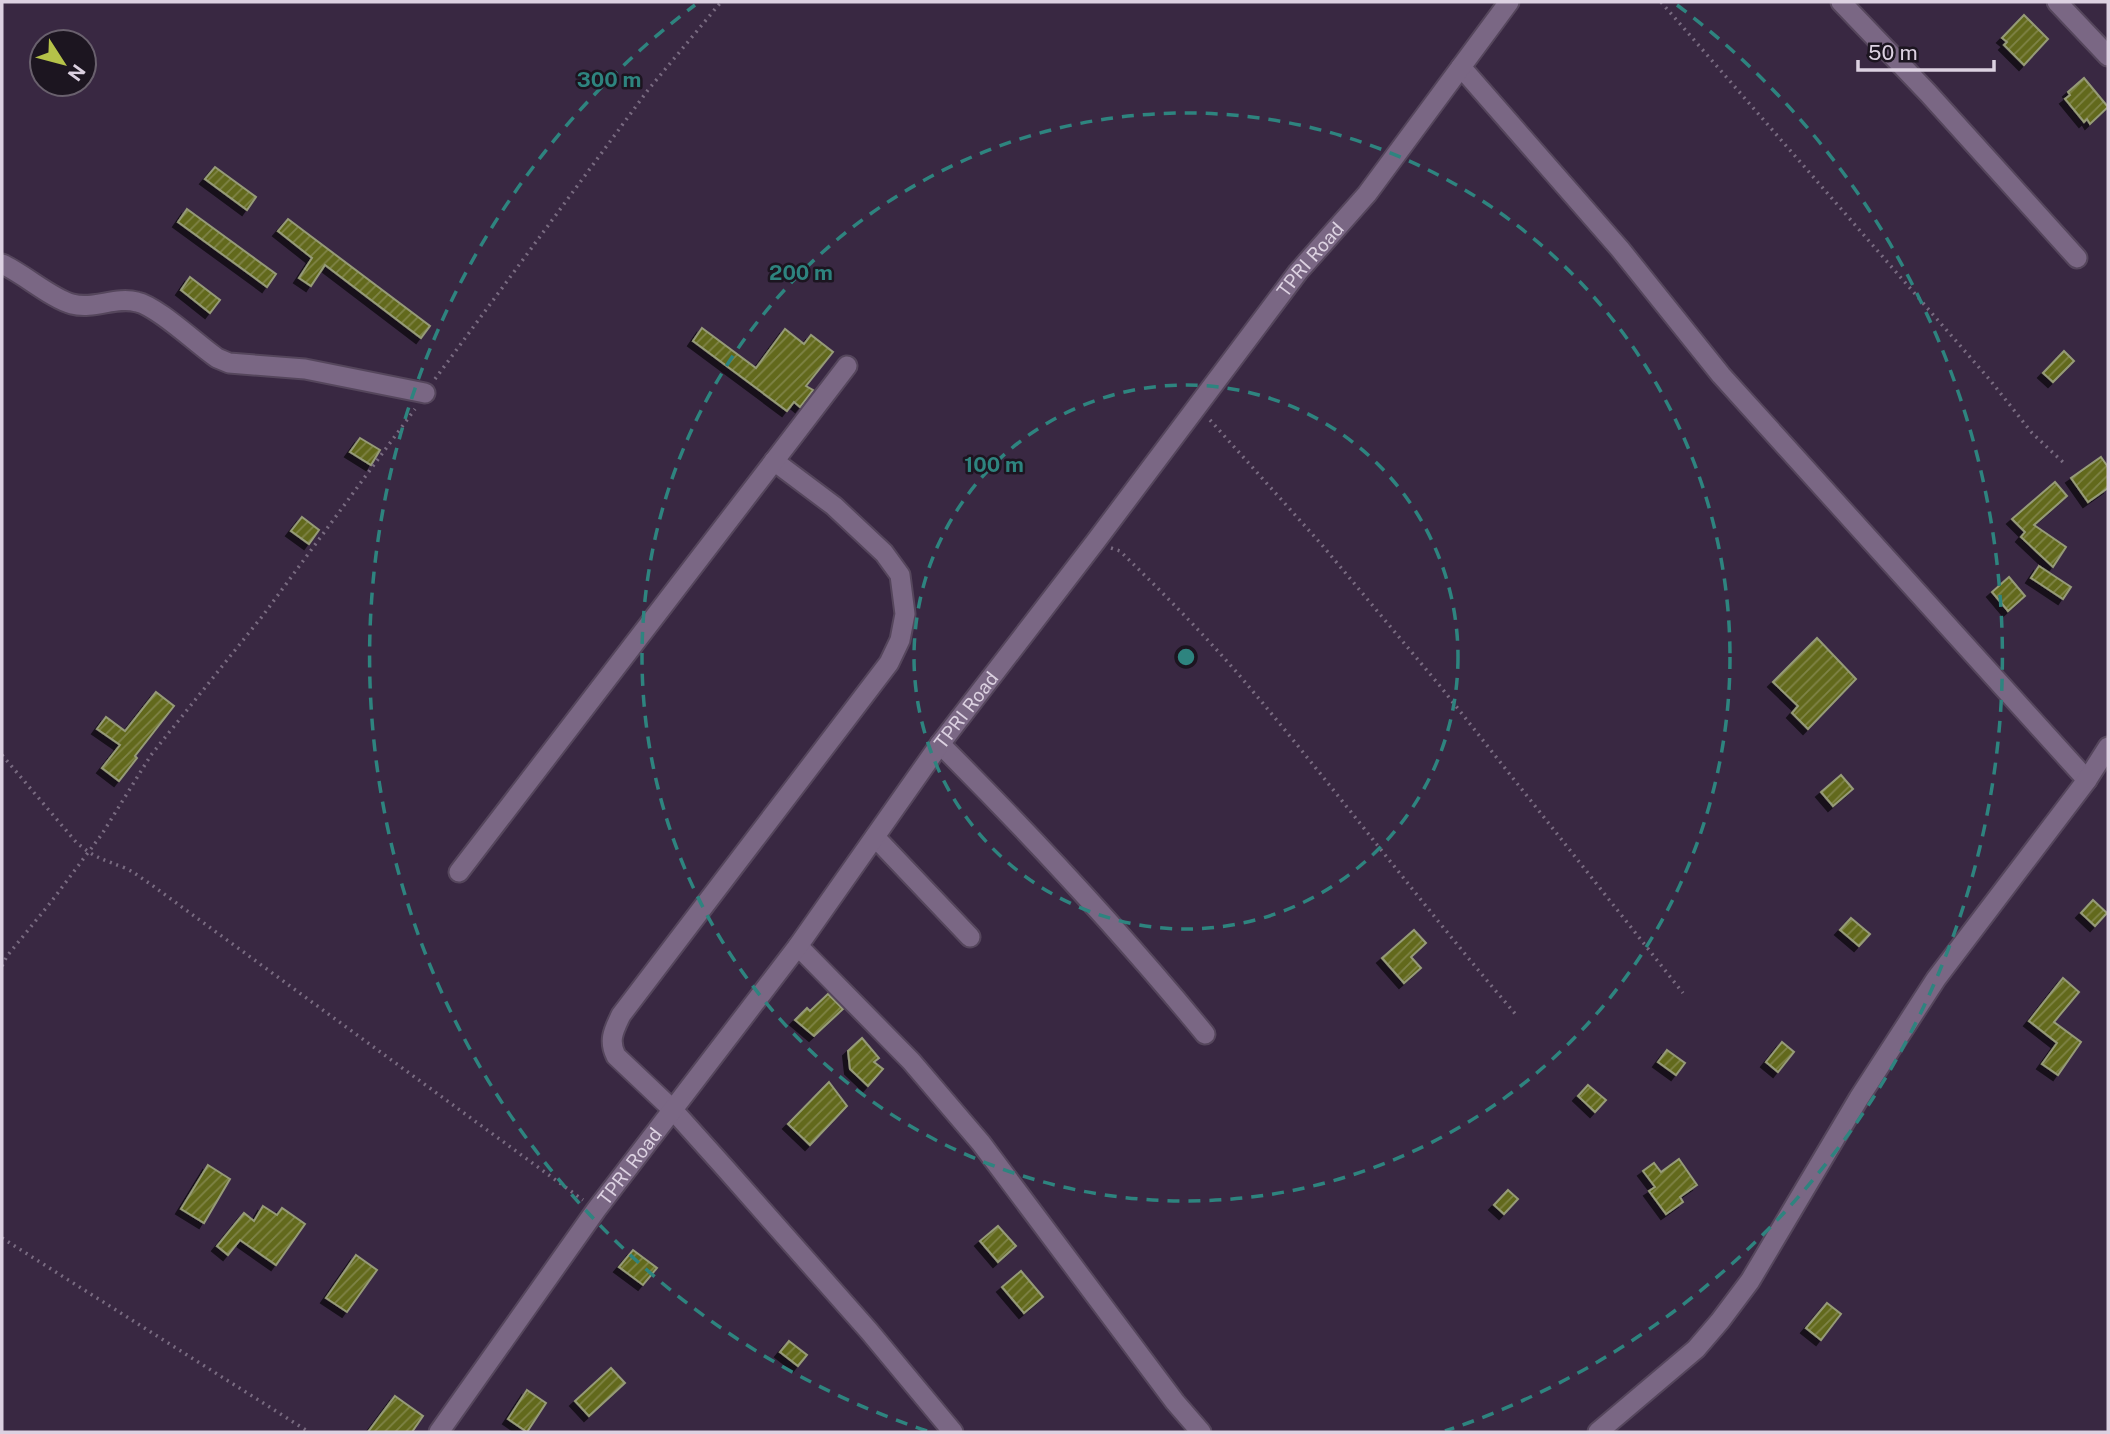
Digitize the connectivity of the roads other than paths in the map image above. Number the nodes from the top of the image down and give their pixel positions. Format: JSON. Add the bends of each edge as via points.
{"nodes":[{"id":1,"x":1509,"y":2,"type":"edge"},
{"id":2,"x":1841,"y":2,"type":"edge"},
{"id":3,"x":2057,"y":2,"type":"edge"},
{"id":4,"x":2108,"y":56,"type":"edge"},
{"id":5,"x":1461,"y":67,"type":"junction"},
{"id":6,"x":2077,"y":258,"type":"dead end"},
{"id":7,"x":2,"y":264,"type":"edge"},
{"id":8,"x":847,"y":366,"type":"dead end"},
{"id":9,"x":425,"y":393,"type":"road end"},
{"id":10,"x":774,"y":461,"type":"junction"},
{"id":11,"x":940,"y":744,"type":"junction"},
{"id":12,"x":2108,"y":747,"type":"edge"},
{"id":13,"x":2087,"y":780,"type":"junction"},
{"id":14,"x":875,"y":837,"type":"junction"},
{"id":15,"x":459,"y":872,"type":"dead end"},
{"id":16,"x":970,"y":937,"type":"dead end"},
{"id":17,"x":798,"y":946,"type":"junction"},
{"id":18,"x":1205,"y":1034,"type":"dead end"},
{"id":19,"x":673,"y":1110,"type":"junction"},
{"id":20,"x":439,"y":1432,"type":"edge"},
{"id":21,"x":953,"y":1432,"type":"edge"},
{"id":22,"x":1201,"y":1432,"type":"edge"},
{"id":23,"x":1598,"y":1432,"type":"edge"}],
"edges":[{"from":1,"to":5,"type":"street","name":"TPRI Road"},
{"from":2,"to":6,"type":"street"},
{"from":3,"to":4,"type":"street"},
{"from":5,"to":11,"type":"street","name":"TPRI Road","via":[[1367,194],[1298,272]]},
{"from":5,"to":13,"type":"street","via":[[1620,249],[1721,375]]},
{"from":7,"to":9,"type":"street","via":[[71,304],[137,301],[229,363],[305,369]]},
{"from":8,"to":10,"type":"street"},
{"from":10,"to":15,"type":"street"},
{"from":10,"to":19,"type":"street","via":[[834,506],[884,553],[900,575],[905,614],[889,663],[621,1015],[611,1036],[616,1056]]},
{"from":11,"to":14,"type":"street","name":"TPRI Road"},
{"from":11,"to":18,"type":"street","via":[[1108,920]]},
{"from":12,"to":13,"type":"street"},
{"from":13,"to":23,"type":"street","via":[[1936,979],[1728,1311],[1696,1349]]},
{"from":14,"to":16,"type":"street"},
{"from":14,"to":17,"type":"street","name":"TPRI Road"},
{"from":17,"to":19,"type":"street","name":"TPRI Road"},
{"from":17,"to":22,"type":"street","via":[[911,1061],[981,1143]]},
{"from":19,"to":20,"type":"street","name":"TPRI Road","via":[[596,1210]]},
{"from":19,"to":21,"type":"street"}]}
